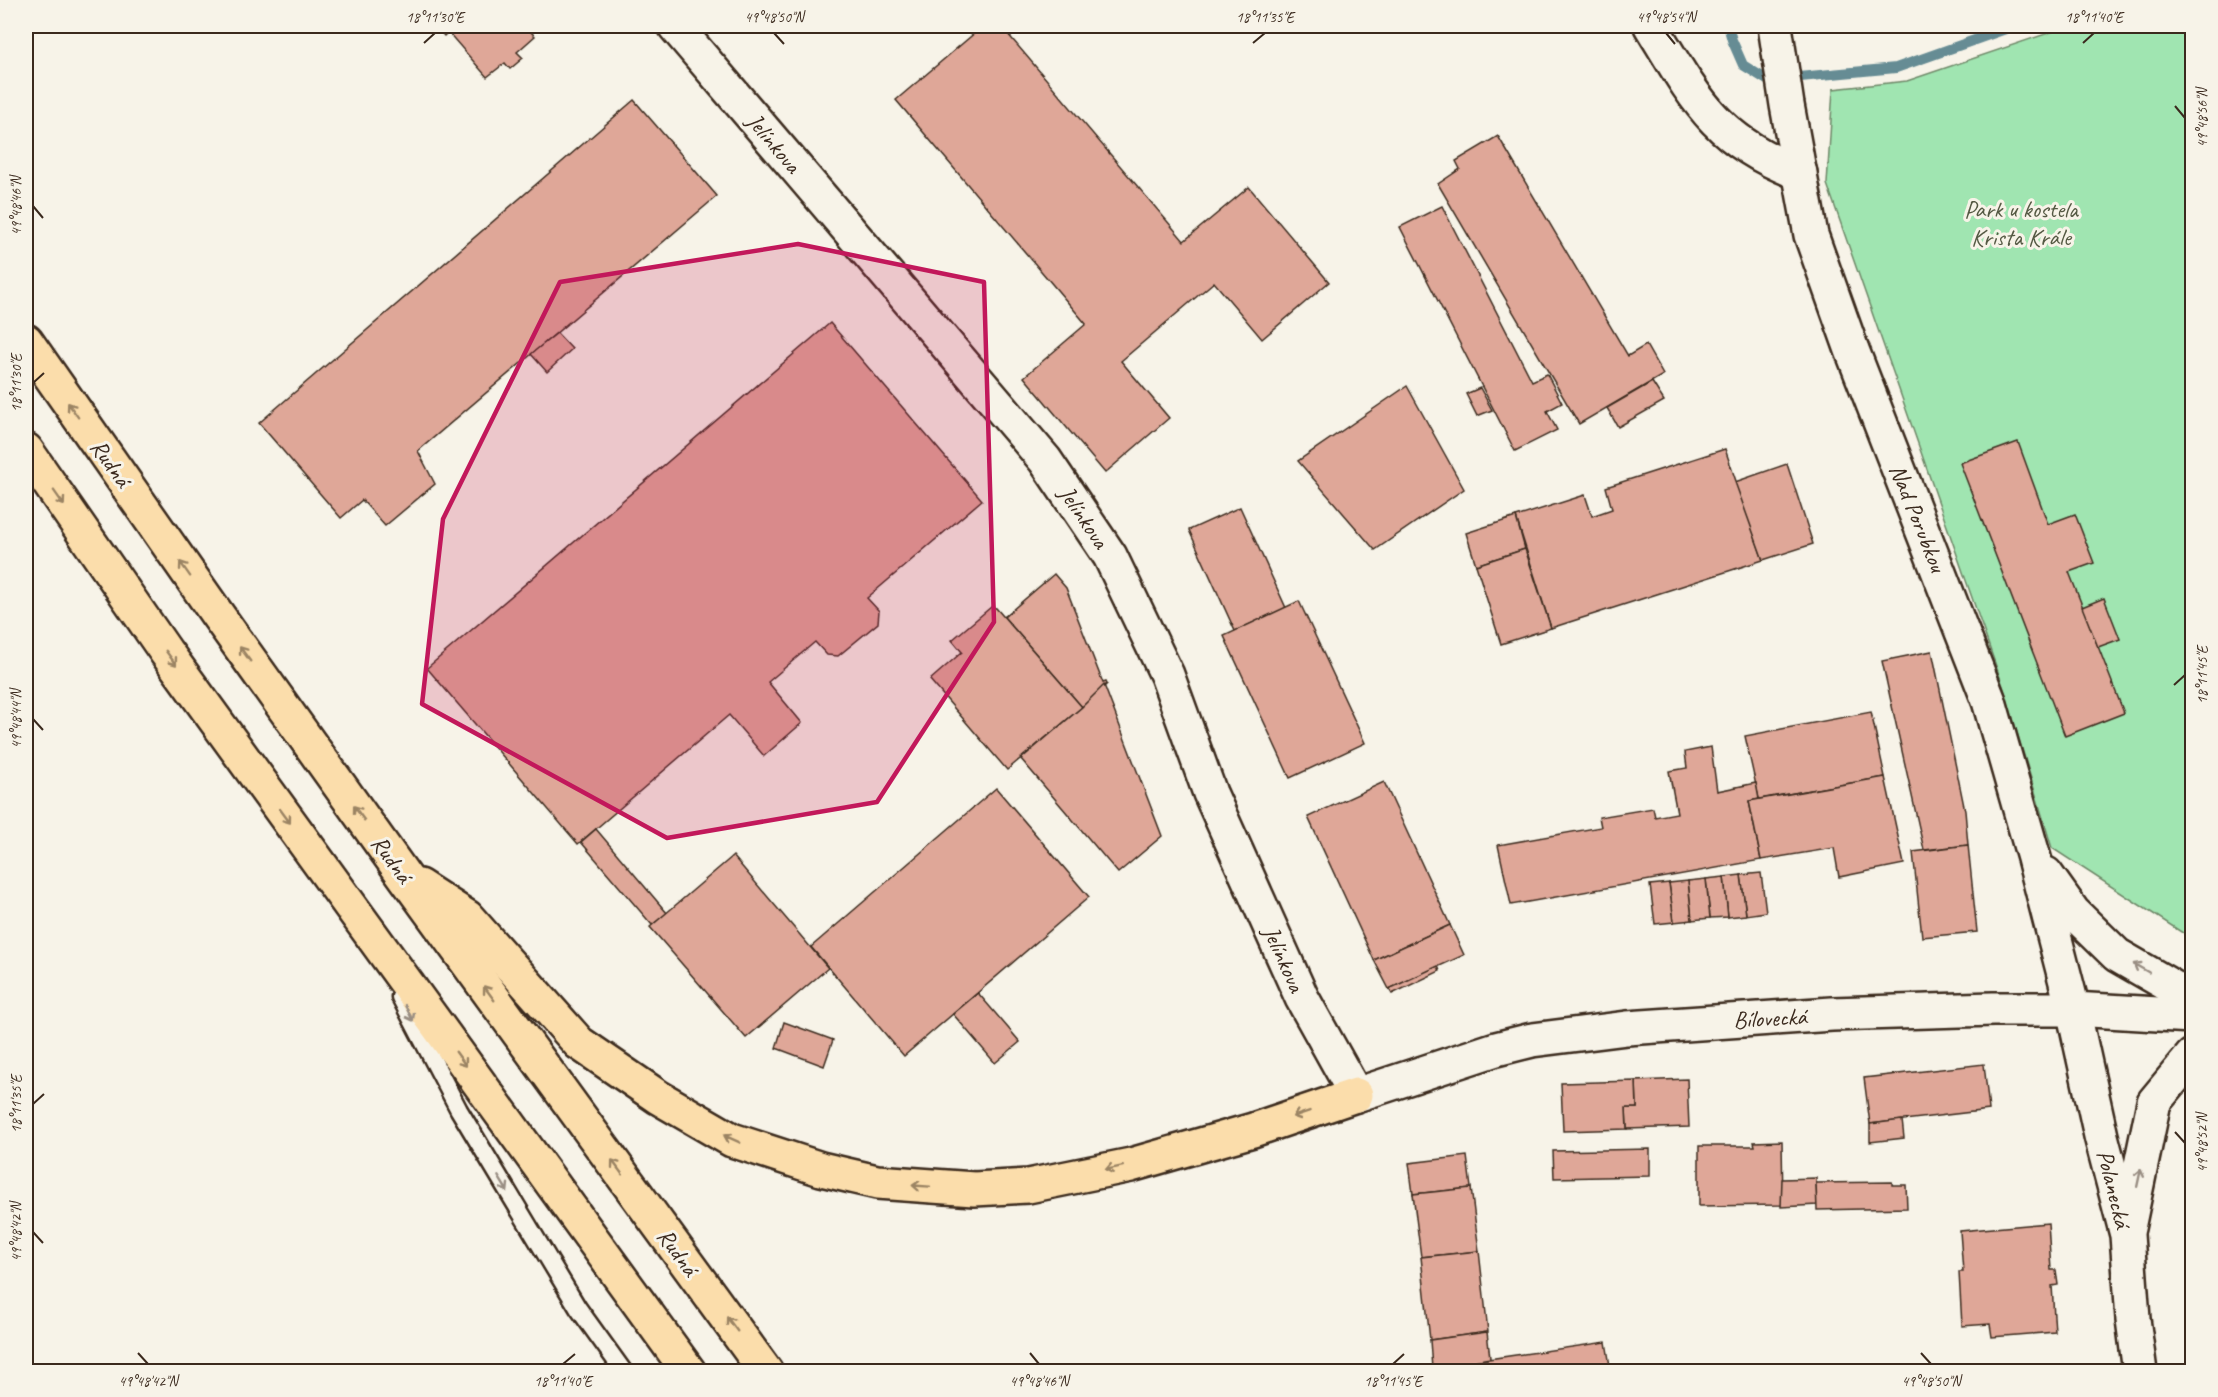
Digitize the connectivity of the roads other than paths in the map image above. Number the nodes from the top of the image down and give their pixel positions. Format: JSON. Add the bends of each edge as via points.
{"nodes":[{"id":1,"x":675,"y":26,"type":"edge"},
{"id":2,"x":1651,"y":26,"type":"edge"},
{"id":3,"x":1778,"y":41,"type":"edge"},
{"id":4,"x":1800,"y":173,"type":"junction"},
{"id":5,"x":26,"y":341,"type":"edge"},
{"id":6,"x":26,"y":450,"type":"edge"},
{"id":7,"x":2034,"y":858,"type":"junction"},
{"id":8,"x":405,"y":877,"type":"junction"},
{"id":9,"x":363,"y":924,"type":"junction"},
{"id":10,"x":2193,"y":996,"type":"edge"},
{"id":11,"x":2073,"y":1009,"type":"junction"},
{"id":12,"x":2193,"y":1016,"type":"edge"},
{"id":13,"x":2193,"y":1056,"type":"edge"},
{"id":14,"x":1356,"y":1095,"type":"junction"},
{"id":15,"x":2127,"y":1235,"type":"junction"},
{"id":16,"x":624,"y":1371,"type":"edge"},
{"id":17,"x":689,"y":1371,"type":"edge"},
{"id":18,"x":766,"y":1371,"type":"edge"},
{"id":19,"x":2140,"y":1371,"type":"edge"}],
"edges":[{"from":1,"to":14,"type":"street","name":"Jelínkova","via":[[1045,460],[1110,556],[1167,675],[1210,793],[1297,988]]},
{"from":2,"to":4,"type":"street","via":[[1712,119],[1749,149]]},
{"from":3,"to":4,"type":"street","name":"Nad Porubkou"},
{"from":4,"to":7,"type":"street","name":"Nad Porubkou","via":[[1812,235],[1852,350],[1989,701]]},
{"from":8,"to":5,"type":"highway","name":"Rudná","one_way":true},
{"from":6,"to":9,"type":"highway","one_way":true,"via":[[173,662]]},
{"from":10,"to":7,"type":"street","one_way":true,"via":[[2117,955],[2073,912]]},
{"from":7,"to":11,"type":"street","name":"Nad Porubkou"},
{"from":14,"to":8,"type":"highway","one_way":true,"via":[[1131,1165],[1028,1186],[974,1189],[877,1182],[732,1140],[658,1097],[579,1043],[467,917]]},
{"from":18,"to":8,"type":"highway","name":"Rudná","one_way":true},
{"from":9,"to":16,"type":"lane","one_way":true,"via":[[459,1110],[578,1308]]},
{"from":9,"to":17,"type":"highway","one_way":true},
{"from":11,"to":12,"type":"street","name":"Bílovecká"},
{"from":11,"to":14,"type":"street","name":"Bílovecká","via":[[1832,1014],[1576,1034],[1532,1040],[1467,1057]]},
{"from":11,"to":15,"type":"street","name":"Polanecká"},
{"from":15,"to":13,"type":"street","one_way":true,"via":[[2154,1102]]},
{"from":15,"to":19,"type":"street","name":"Polanecká"}]}
